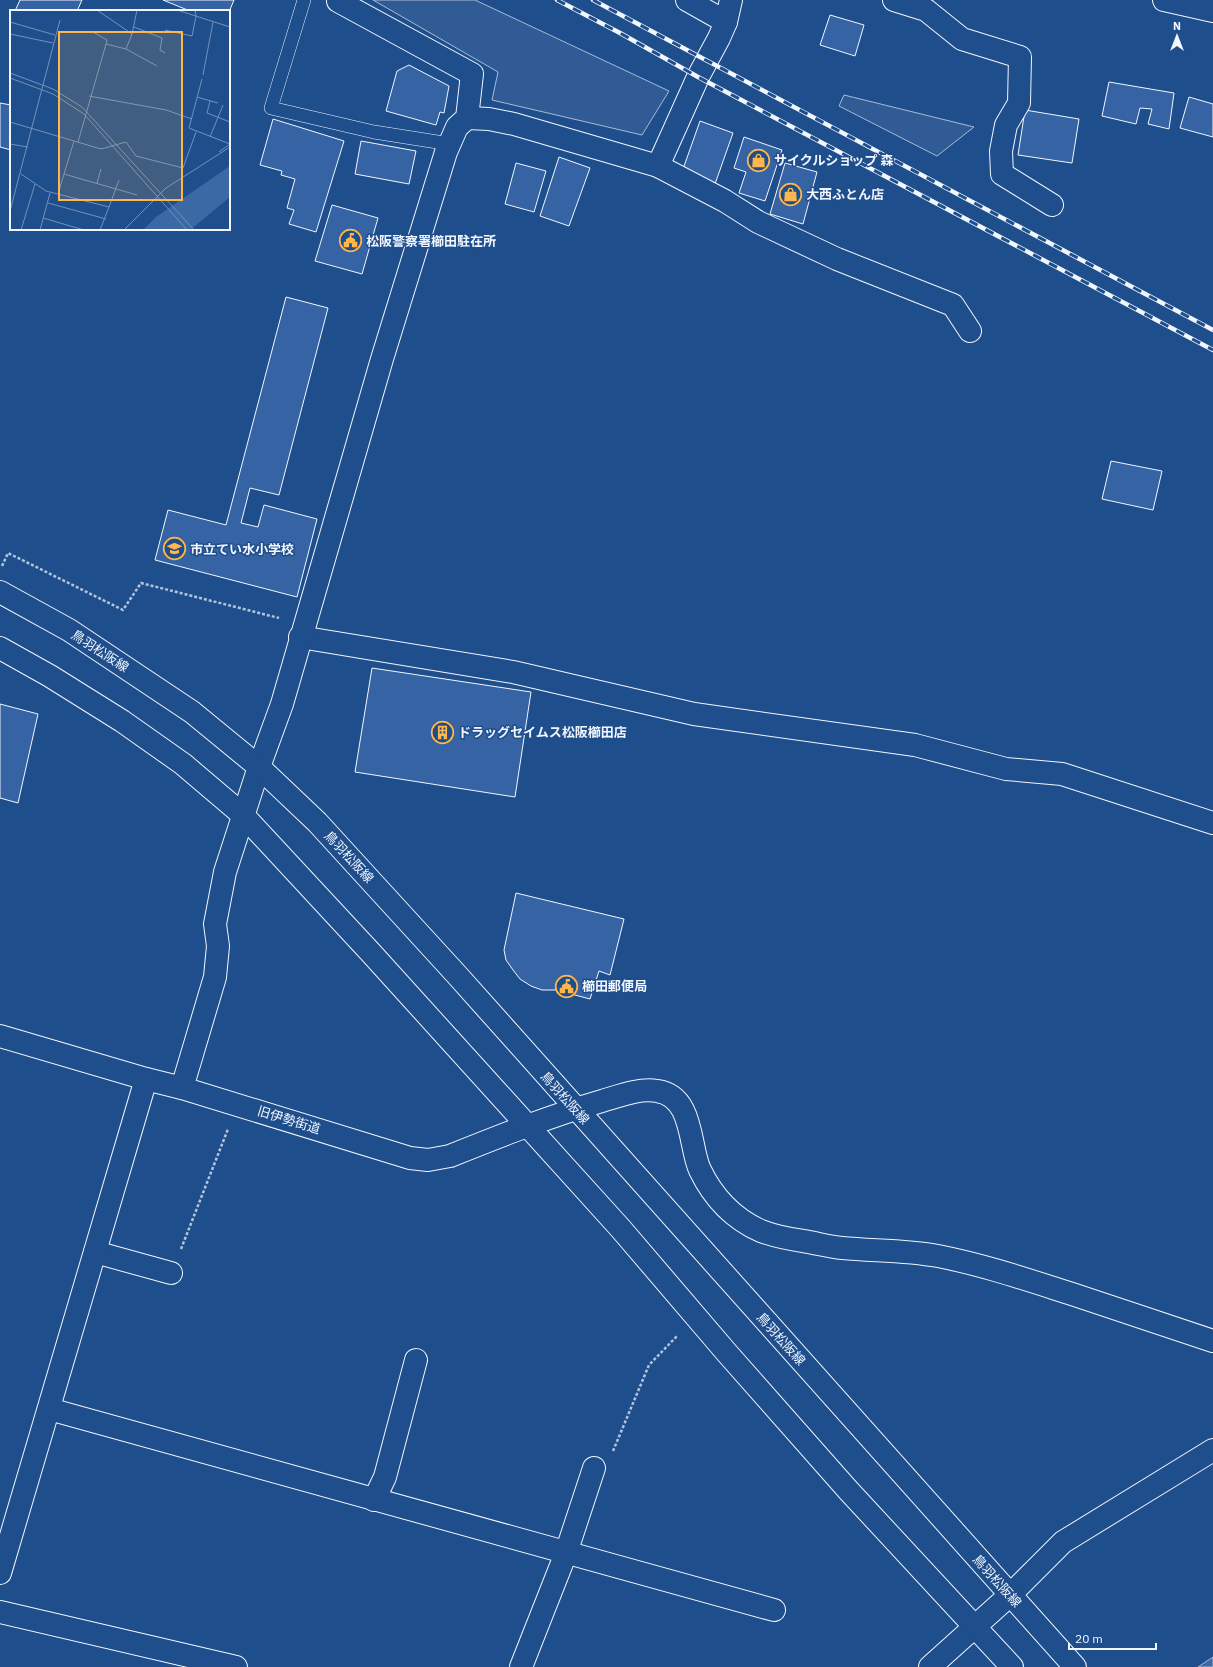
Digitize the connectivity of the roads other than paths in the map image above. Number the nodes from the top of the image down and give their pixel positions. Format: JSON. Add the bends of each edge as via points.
{"nodes":[{"id":1,"x":304,"y":0,"type":"edge"},
{"id":2,"x":334,"y":0,"type":"edge"},
{"id":3,"x":338,"y":0,"type":"edge"},
{"id":4,"x":687,"y":0,"type":"edge"},
{"id":5,"x":731,"y":0,"type":"edge"},
{"id":6,"x":894,"y":0,"type":"edge"},
{"id":7,"x":1164,"y":0,"type":"edge"},
{"id":8,"x":1213,"y":11,"type":"edge"},
{"id":9,"x":726,"y":22,"type":"junction"},
{"id":10,"x":467,"y":118,"type":"junction"},
{"id":11,"x":450,"y":144,"type":"junction"},
{"id":12,"x":658,"y":166,"type":"junction"},
{"id":13,"x":1052,"y":205,"type":"dead end"},
{"id":14,"x":970,"y":331,"type":"dead end"},
{"id":15,"x":0,"y":592,"type":"edge"},
{"id":16,"x":300,"y":637,"type":"junction"},
{"id":17,"x":0,"y":648,"type":"edge"},
{"id":18,"x":259,"y":767,"type":"junction"},
{"id":19,"x":243,"y":815,"type":"junction"},
{"id":20,"x":1213,"y":823,"type":"edge"},
{"id":21,"x":0,"y":1036,"type":"edge"},
{"id":22,"x":146,"y":1079,"type":"junction"},
{"id":23,"x":182,"y":1088,"type":"junction"},
{"id":24,"x":575,"y":1109,"type":"junction"},
{"id":25,"x":527,"y":1126,"type":"junction"},
{"id":26,"x":95,"y":1252,"type":"junction"},
{"id":27,"x":171,"y":1273,"type":"road end"},
{"id":28,"x":1213,"y":1341,"type":"edge"},
{"id":29,"x":416,"y":1360,"type":"dead end"},
{"id":30,"x":48,"y":1409,"type":"junction"},
{"id":31,"x":1213,"y":1450,"type":"edge"},
{"id":32,"x":594,"y":1468,"type":"road end"},
{"id":33,"x":374,"y":1500,"type":"junction"},
{"id":34,"x":566,"y":1553,"type":"junction"},
{"id":35,"x":0,"y":1573,"type":"edge"},
{"id":36,"x":1010,"y":1594,"type":"junction"},
{"id":37,"x":774,"y":1610,"type":"dead end"},
{"id":38,"x":0,"y":1612,"type":"edge"},
{"id":39,"x":975,"y":1626,"type":"junction"},
{"id":40,"x":1006,"y":1660,"type":"edge"},
{"id":41,"x":236,"y":1667,"type":"edge"},
{"id":42,"x":521,"y":1667,"type":"edge"},
{"id":43,"x":930,"y":1667,"type":"edge"},
{"id":44,"x":1075,"y":1667,"type":"edge"}],
"edges":[{"from":1,"to":11,"type":"lane","via":[[271,108],[374,132]]},
{"from":2,"to":3,"type":"lane"},
{"from":3,"to":10,"type":"street","via":[[472,74]]},
{"from":4,"to":9,"type":"street"},
{"from":5,"to":9,"type":"street"},
{"from":6,"to":13,"type":"street","via":[[926,10],[962,39],[1020,57],[1019,103],[1006,125],[1001,151],[1002,174]]},
{"from":7,"to":8,"type":"street"},
{"from":9,"to":12,"type":"street"},
{"from":10,"to":11,"type":"street","via":[[457,127]]},
{"from":10,"to":12,"type":"street","via":[[489,118],[514,124]]},
{"from":11,"to":16,"type":"street","via":[[382,359]]},
{"from":12,"to":14,"type":"street","via":[[725,201],[758,222],[815,249],[953,305]]},
{"from":15,"to":18,"type":"street","name":"鳥羽松阪線","via":[[69,630],[148,682],[192,712]]},
{"from":16,"to":18,"type":"street","via":[[282,704]]},
{"from":16,"to":20,"type":"street","via":[[513,672],[694,714],[915,745],[1006,769],[1062,774]]},
{"from":17,"to":19,"type":"street","via":[[122,721],[183,764]]},
{"from":18,"to":19,"type":"street"},
{"from":18,"to":24,"type":"street","name":"鳥羽松阪線","via":[[317,822]]},
{"from":19,"to":23,"type":"street","via":[[225,872],[215,924],[218,946],[215,977]]},
{"from":19,"to":25,"type":"street"},
{"from":21,"to":22,"type":"street","name":"旧伊勢街道"},
{"from":22,"to":23,"type":"street","name":"旧伊勢街道"},
{"from":22,"to":26,"type":"street"},
{"from":23,"to":25,"type":"street","name":"旧伊勢街道","via":[[410,1158],[428,1160],[450,1156]]},
{"from":24,"to":25,"type":"street","name":"旧伊勢街道"},
{"from":24,"to":28,"type":"street","name":"旧伊勢街道","via":[[647,1090],[668,1094],[685,1113],[699,1168],[718,1200],[745,1222],[761,1231],[783,1238],[840,1248],[897,1250],[939,1256],[1006,1272]]},
{"from":24,"to":36,"type":"street","name":"鳥羽松阪線"},
{"from":25,"to":39,"type":"street","via":[[621,1229],[843,1484]]},
{"from":26,"to":27,"type":"street"},
{"from":26,"to":30,"type":"street"},
{"from":29,"to":33,"type":"street","via":[[385,1477]]},
{"from":30,"to":33,"type":"street"},
{"from":30,"to":35,"type":"street"},
{"from":31,"to":36,"type":"street","via":[[1063,1542]]},
{"from":32,"to":34,"type":"street"},
{"from":33,"to":34,"type":"street"},
{"from":34,"to":37,"type":"street"},
{"from":34,"to":42,"type":"street"},
{"from":36,"to":39,"type":"street"},
{"from":36,"to":44,"type":"street","name":"鳥羽松阪線"},
{"from":38,"to":41,"type":"street"},
{"from":39,"to":40,"type":"street"},
{"from":39,"to":43,"type":"street"}]}
